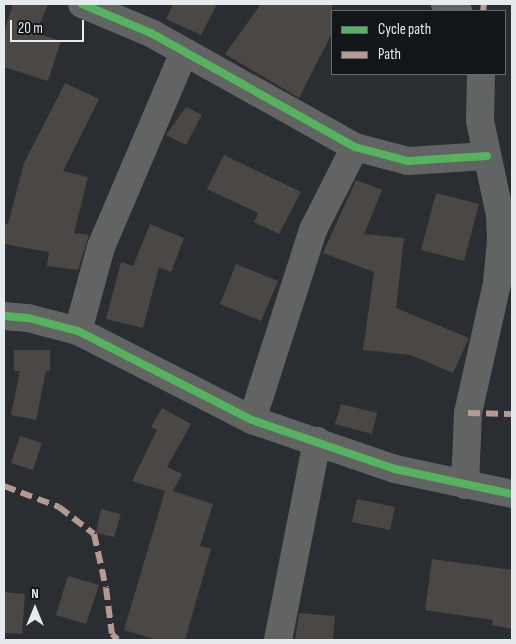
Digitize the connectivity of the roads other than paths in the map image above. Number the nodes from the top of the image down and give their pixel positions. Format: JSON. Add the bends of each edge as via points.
{"nodes":[{"id":1,"x":82,"y":4,"type":"edge"},
{"id":2,"x":184,"y":52,"type":"junction"},
{"id":3,"x":481,"y":75,"type":"edge"},
{"id":4,"x":355,"y":147,"type":"junction"},
{"id":5,"x":487,"y":156,"type":"junction"},
{"id":6,"x":4,"y":316,"type":"edge"},
{"id":7,"x":78,"y":331,"type":"junction"},
{"id":8,"x":252,"y":420,"type":"junction"},
{"id":9,"x":317,"y":441,"type":"junction"},
{"id":10,"x":464,"y":486,"type":"junction"},
{"id":11,"x":512,"y":494,"type":"edge"},
{"id":12,"x":278,"y":640,"type":"edge"}],
"edges":[{"from":1,"to":2,"type":"street","via":[[151,32]]},
{"from":2,"to":4,"type":"street"},
{"from":2,"to":7,"type":"street","via":[[101,247]]},
{"from":3,"to":5,"type":"street","via":[[480,121]]},
{"from":4,"to":5,"type":"street","via":[[408,161]]},
{"from":4,"to":8,"type":"street","via":[[313,230]]},
{"from":5,"to":10,"type":"street","via":[[500,215],[501,241],[497,282],[468,413]]},
{"from":6,"to":7,"type":"street","via":[[28,318]]},
{"from":7,"to":8,"type":"street","via":[[184,382]]},
{"from":8,"to":9,"type":"street"},
{"from":9,"to":10,"type":"street","via":[[395,469]]},
{"from":9,"to":12,"type":"street"},
{"from":10,"to":11,"type":"street"}]}
